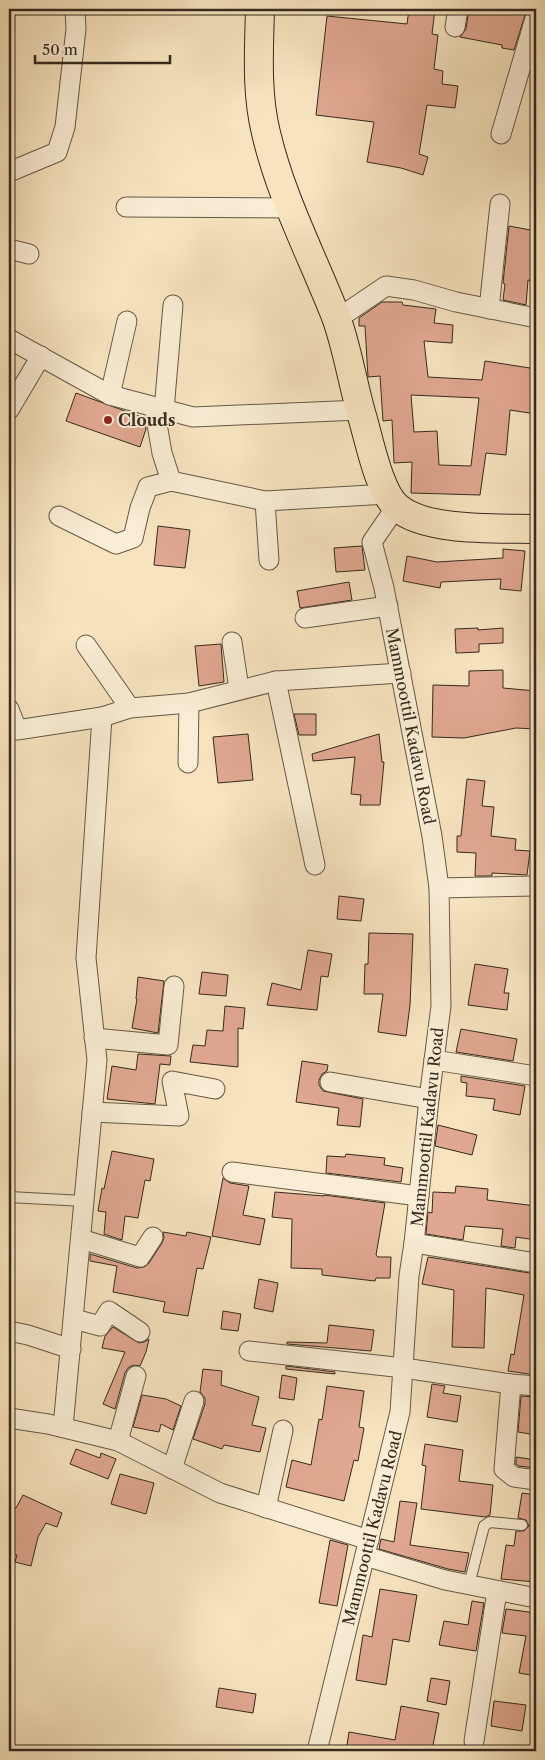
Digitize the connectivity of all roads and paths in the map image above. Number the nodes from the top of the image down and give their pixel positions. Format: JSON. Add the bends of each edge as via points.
{"nodes":[{"id":1,"x":75,"y":9,"type":"edge"},
{"id":2,"x":260,"y":9,"type":"edge"},
{"id":3,"x":536,"y":15,"type":"edge"},
{"id":4,"x":530,"y":56,"type":"edge"},
{"id":5,"x":501,"y":134,"type":"dead end"},
{"id":6,"x":9,"y":172,"type":"edge"},
{"id":7,"x":500,"y":204,"type":"dead end"},
{"id":8,"x":126,"y":207,"type":"dead end"},
{"id":9,"x":290,"y":208,"type":"junction"},
{"id":10,"x":9,"y":249,"type":"edge"},
{"id":11,"x":29,"y":254,"type":"dead end"},
{"id":12,"x":173,"y":305,"type":"dead end"},
{"id":13,"x":489,"y":309,"type":"junction"},
{"id":14,"x":536,"y":318,"type":"edge"},
{"id":15,"x":337,"y":319,"type":"junction"},
{"id":16,"x":127,"y":321,"type":"dead end"},
{"id":17,"x":9,"y":338,"type":"edge"},
{"id":18,"x":41,"y":356,"type":"junction"},
{"id":19,"x":110,"y":395,"type":"junction"},
{"id":20,"x":159,"y":408,"type":"junction"},
{"id":21,"x":9,"y":410,"type":"edge"},
{"id":22,"x":360,"y":410,"type":"junction"},
{"id":23,"x":171,"y":481,"type":"junction"},
{"id":24,"x":392,"y":500,"type":"junction"},
{"id":25,"x":265,"y":501,"type":"junction"},
{"id":26,"x":59,"y":516,"type":"dead end"},
{"id":27,"x":536,"y":529,"type":"edge"},
{"id":28,"x":269,"y":560,"type":"dead end"},
{"id":29,"x":388,"y":606,"type":"junction"},
{"id":30,"x":305,"y":618,"type":"dead end"},
{"id":31,"x":232,"y":642,"type":"dead end"},
{"id":32,"x":86,"y":645,"type":"dead end"},
{"id":33,"x":401,"y":673,"type":"junction"},
{"id":34,"x":276,"y":681,"type":"junction"},
{"id":35,"x":239,"y":689,"type":"junction"},
{"id":36,"x":190,"y":703,"type":"junction"},
{"id":37,"x":130,"y":708,"type":"junction"},
{"id":38,"x":9,"y":709,"type":"edge"},
{"id":39,"x":102,"y":716,"type":"junction"},
{"id":40,"x":188,"y":763,"type":"dead end"},
{"id":41,"x":315,"y":865,"type":"dead end"},
{"id":42,"x":536,"y":886,"type":"edge"},
{"id":43,"x":439,"y":888,"type":"junction"},
{"id":44,"x":174,"y":986,"type":"dead end"},
{"id":45,"x":94,"y":1038,"type":"junction"},
{"id":46,"x":434,"y":1060,"type":"junction"},
{"id":47,"x":536,"y":1076,"type":"edge"},
{"id":48,"x":330,"y":1082,"type":"dead end"},
{"id":49,"x":215,"y":1089,"type":"dead end"},
{"id":50,"x":429,"y":1099,"type":"junction"},
{"id":51,"x":92,"y":1112,"type":"junction"},
{"id":52,"x":232,"y":1172,"type":"dead end"},
{"id":53,"x":419,"y":1196,"type":"junction"},
{"id":54,"x":9,"y":1197,"type":"edge"},
{"id":55,"x":84,"y":1201,"type":"junction"},
{"id":56,"x":154,"y":1237,"type":"dead end"},
{"id":57,"x":81,"y":1239,"type":"junction"},
{"id":58,"x":414,"y":1243,"type":"junction"},
{"id":59,"x":536,"y":1263,"type":"edge"},
{"id":60,"x":74,"y":1319,"type":"junction"},
{"id":61,"x":9,"y":1331,"type":"edge"},
{"id":62,"x":140,"y":1332,"type":"dead end"},
{"id":63,"x":71,"y":1349,"type":"junction"},
{"id":64,"x":249,"y":1351,"type":"dead end"},
{"id":65,"x":404,"y":1368,"type":"junction"},
{"id":66,"x":136,"y":1376,"type":"dead end"},
{"id":67,"x":511,"y":1384,"type":"junction"},
{"id":68,"x":536,"y":1386,"type":"edge"},
{"id":69,"x":194,"y":1401,"type":"dead end"},
{"id":70,"x":10,"y":1420,"type":"edge"},
{"id":71,"x":63,"y":1428,"type":"junction"},
{"id":72,"x":283,"y":1430,"type":"dead end"},
{"id":73,"x":118,"y":1442,"type":"junction"},
{"id":74,"x":172,"y":1469,"type":"junction"},
{"id":75,"x":536,"y":1480,"type":"edge"},
{"id":76,"x":266,"y":1508,"type":"junction"},
{"id":77,"x":522,"y":1525,"type":"dead end"},
{"id":78,"x":367,"y":1548,"type":"junction"},
{"id":79,"x":469,"y":1585,"type":"junction"},
{"id":80,"x":498,"y":1591,"type":"junction"},
{"id":81,"x":536,"y":1598,"type":"edge"},
{"id":82,"x":474,"y":1741,"type":"dead end"},
{"id":83,"x":317,"y":1751,"type":"edge"}],
"edges":[{"from":1,"to":6,"type":"street","via":[[76,28],[65,127],[57,152]]},
{"from":2,"to":9,"type":"main road","via":[[258,77],[266,132]]},
{"from":3,"to":4,"type":"street"},
{"from":4,"to":5,"type":"street"},
{"from":7,"to":13,"type":"street"},
{"from":8,"to":9,"type":"street"},
{"from":9,"to":15,"type":"main road"},
{"from":10,"to":11,"type":"street"},
{"from":12,"to":20,"type":"street"},
{"from":13,"to":14,"type":"street"},
{"from":13,"to":15,"type":"street","via":[[386,286]]},
{"from":15,"to":22,"type":"main road"},
{"from":16,"to":19,"type":"street"},
{"from":17,"to":18,"type":"street"},
{"from":18,"to":19,"type":"street"},
{"from":18,"to":21,"type":"street"},
{"from":19,"to":20,"type":"street"},
{"from":20,"to":22,"type":"street","via":[[193,417]]},
{"from":20,"to":23,"type":"street","via":[[162,453]]},
{"from":22,"to":24,"type":"main road","via":[[382,485]]},
{"from":23,"to":25,"type":"street"},
{"from":23,"to":26,"type":"street","via":[[148,487],[133,538],[116,544]]},
{"from":24,"to":25,"type":"street"},
{"from":24,"to":27,"type":"main road","via":[[416,520],[445,526]]},
{"from":24,"to":29,"type":"street","name":"Mammoottil Kadavu Road","via":[[372,542]]},
{"from":25,"to":28,"type":"street"},
{"from":29,"to":30,"type":"street"},
{"from":29,"to":33,"type":"street","name":"Mammoottil Kadavu Road"},
{"from":31,"to":35,"type":"street"},
{"from":32,"to":37,"type":"street"},
{"from":33,"to":34,"type":"street"},
{"from":33,"to":43,"type":"street","name":"Mammoottil Kadavu Road"},
{"from":34,"to":35,"type":"street"},
{"from":34,"to":41,"type":"street"},
{"from":35,"to":36,"type":"street"},
{"from":36,"to":37,"type":"street"},
{"from":36,"to":40,"type":"street"},
{"from":37,"to":39,"type":"street"},
{"from":38,"to":39,"type":"street","via":[[17,730]]},
{"from":39,"to":45,"type":"street","via":[[86,958]]},
{"from":42,"to":43,"type":"street"},
{"from":43,"to":46,"type":"street","name":"Mammoottil Kadavu Road","via":[[441,1006]]},
{"from":44,"to":45,"type":"street","via":[[168,1045]]},
{"from":45,"to":51,"type":"street","via":[[97,1060]]},
{"from":46,"to":47,"type":"street"},
{"from":46,"to":50,"type":"street","name":"Mammoottil Kadavu Road"},
{"from":48,"to":50,"type":"street"},
{"from":49,"to":51,"type":"street","via":[[172,1081],[179,1116]]},
{"from":50,"to":53,"type":"street","name":"Mammoottil Kadavu Road"},
{"from":51,"to":55,"type":"street"},
{"from":52,"to":53,"type":"street"},
{"from":53,"to":58,"type":"street","name":"Mammoottil Kadavu Road"},
{"from":54,"to":55,"type":"lane"},
{"from":55,"to":57,"type":"street"},
{"from":56,"to":57,"type":"street","via":[[140,1257]]},
{"from":57,"to":60,"type":"street"},
{"from":58,"to":59,"type":"street"},
{"from":58,"to":65,"type":"street","name":"Mammoottil Kadavu Road"},
{"from":60,"to":62,"type":"street","via":[[100,1326],[109,1311]]},
{"from":60,"to":63,"type":"street"},
{"from":61,"to":63,"type":"street"},
{"from":63,"to":71,"type":"street"},
{"from":64,"to":65,"type":"street"},
{"from":65,"to":67,"type":"street"},
{"from":65,"to":78,"type":"street","name":"Mammoottil Kadavu Road","via":[[400,1412]]},
{"from":66,"to":73,"type":"street"},
{"from":67,"to":68,"type":"street"},
{"from":67,"to":75,"type":"street","via":[[504,1469],[514,1477]]},
{"from":69,"to":74,"type":"street"},
{"from":70,"to":71,"type":"street"},
{"from":71,"to":73,"type":"street"},
{"from":72,"to":76,"type":"street"},
{"from":73,"to":74,"type":"street"},
{"from":74,"to":76,"type":"street","via":[[220,1493]]},
{"from":76,"to":78,"type":"street"},
{"from":77,"to":79,"type":"lane","via":[[490,1522],[484,1526]]},
{"from":78,"to":79,"type":"street","via":[[446,1580]]},
{"from":78,"to":83,"type":"street","name":"Mammoottil Kadavu Road"},
{"from":79,"to":80,"type":"street"},
{"from":80,"to":81,"type":"street"},
{"from":80,"to":82,"type":"street"}]}
